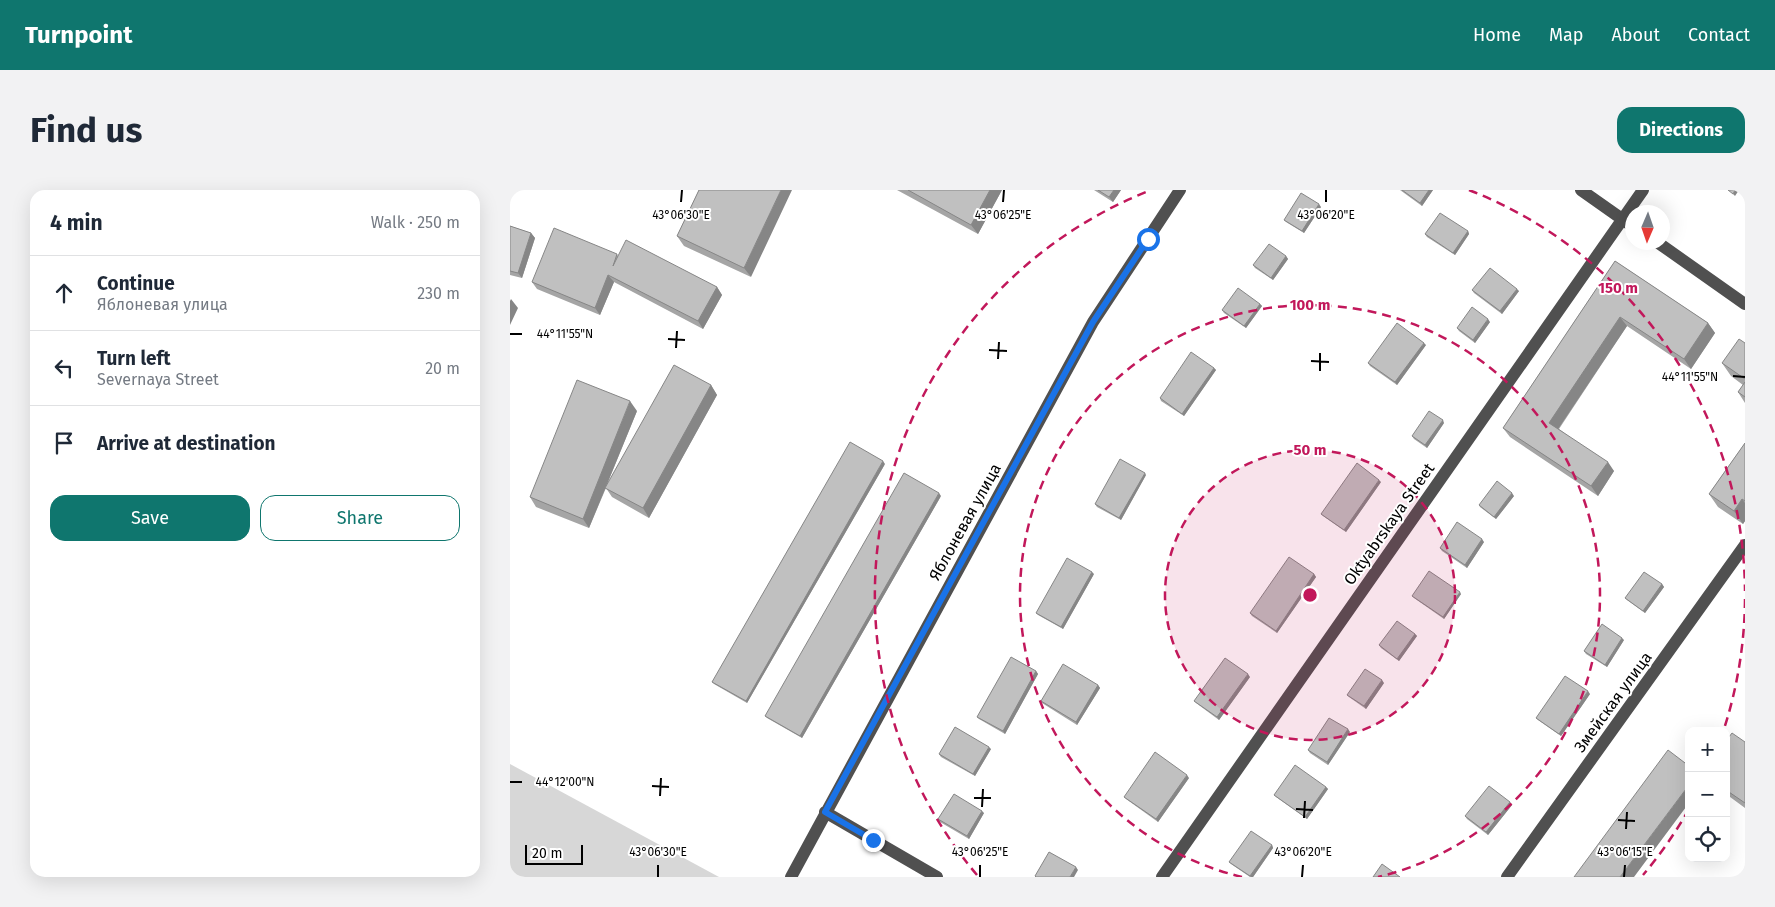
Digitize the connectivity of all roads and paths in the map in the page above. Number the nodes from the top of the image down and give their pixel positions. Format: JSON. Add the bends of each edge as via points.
{"nodes":[{"id":1,"x":1180,"y":190,"type":"edge"},
{"id":2,"x":1581,"y":190,"type":"edge"},
{"id":3,"x":1643,"y":190,"type":"edge"},
{"id":4,"x":1636,"y":205,"type":"edge"},
{"id":5,"x":1625,"y":220,"type":"edge"},
{"id":6,"x":1625,"y":226,"type":"edge"},
{"id":7,"x":1668,"y":250,"type":"edge"},
{"id":8,"x":1745,"y":304,"type":"edge"},
{"id":9,"x":1745,"y":545,"type":"edge"},
{"id":10,"x":825,"y":812,"type":"junction"},
{"id":11,"x":790,"y":877,"type":"edge"},
{"id":12,"x":937,"y":877,"type":"edge"},
{"id":13,"x":1162,"y":877,"type":"edge"},
{"id":14,"x":1507,"y":877,"type":"edge"}],
"edges":[{"from":1,"to":10,"type":"street","name":"Яблоневая улица","via":[[1093,322]]},
{"from":2,"to":5,"type":"street"},
{"from":3,"to":4,"type":"street","name":"Oktyabrskaya Street"},
{"from":6,"to":13,"type":"street","name":"Oktyabrskaya Street"},
{"from":7,"to":8,"type":"street"},
{"from":9,"to":14,"type":"street","name":"Змейская улица"},
{"from":10,"to":11,"type":"street","name":"Яблоневая улица"},
{"from":10,"to":12,"type":"street"}]}
